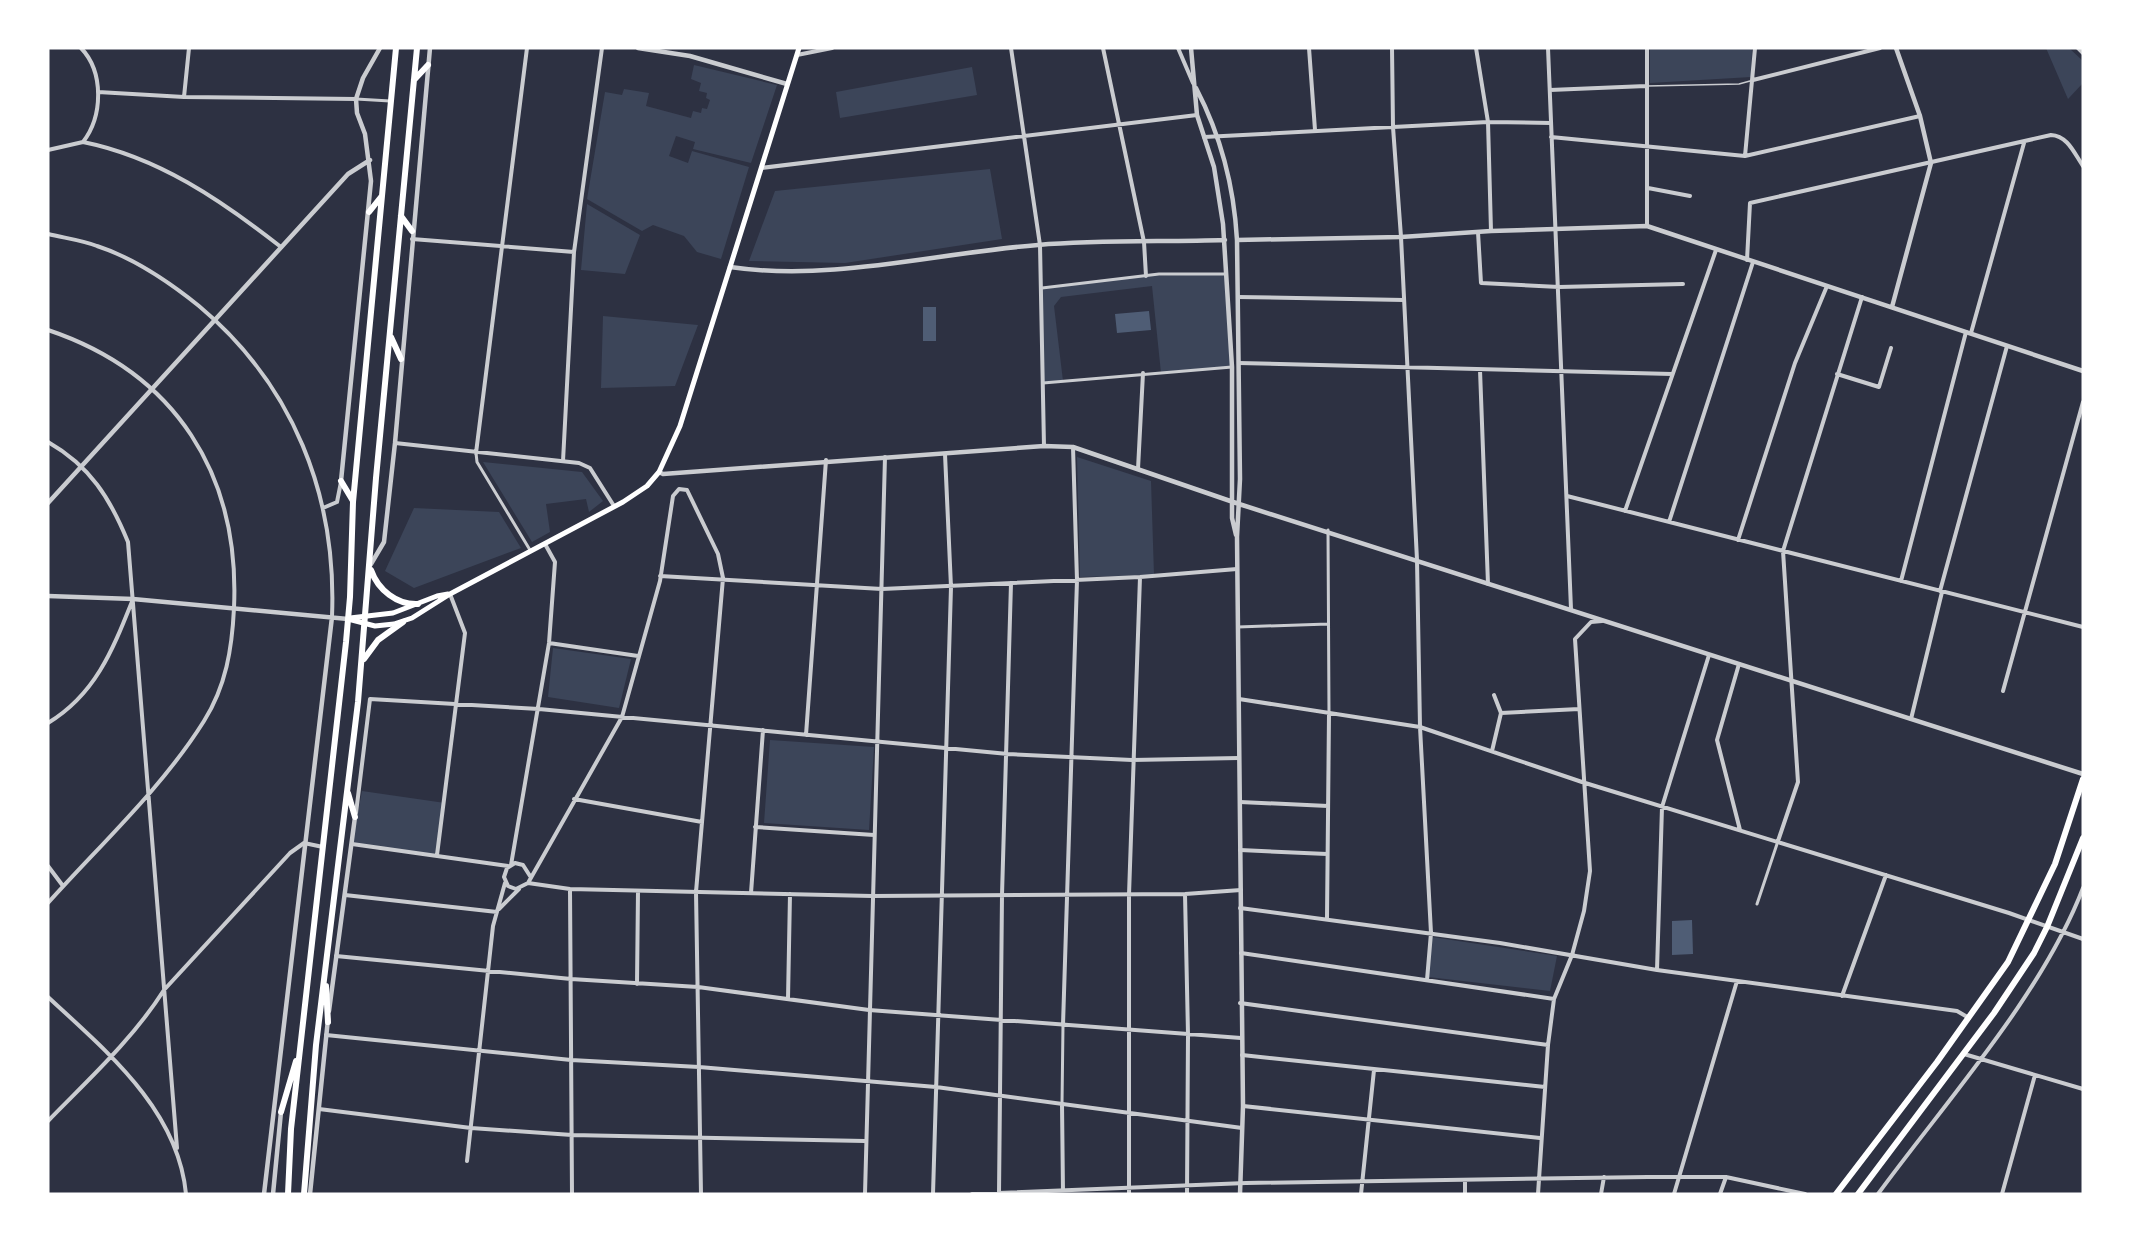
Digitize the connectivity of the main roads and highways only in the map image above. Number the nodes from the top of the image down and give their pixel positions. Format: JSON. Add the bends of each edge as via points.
{"nodes":[{"id":1,"x":396,"y":48,"type":"edge"},
{"id":2,"x":417,"y":48,"type":"edge"},
{"id":3,"x":799,"y":48,"type":"edge"},
{"id":4,"x":428,"y":66,"type":"road end"},
{"id":5,"x":414,"y":81,"type":"junction"},
{"id":6,"x":381,"y":197,"type":"junction"},
{"id":7,"x":369,"y":212,"type":"road end"},
{"id":8,"x":401,"y":216,"type":"junction"},
{"id":9,"x":412,"y":235,"type":"road end"},
{"id":10,"x":390,"y":335,"type":"junction"},
{"id":11,"x":401,"y":359,"type":"road end"},
{"id":12,"x":341,"y":481,"type":"road end"},
{"id":13,"x":353,"y":502,"type":"junction"},
{"id":14,"x":371,"y":564,"type":"junction"},
{"id":15,"x":450,"y":594,"type":"junction"},
{"id":16,"x":418,"y":604,"type":"junction"},
{"id":17,"x":366,"y":614,"type":"junction"},
{"id":18,"x":348,"y":619,"type":"junction"},
{"id":19,"x":403,"y":622,"type":"junction"},
{"id":20,"x":365,"y":625,"type":"junction"},
{"id":21,"x":362,"y":665,"type":"junction"},
{"id":22,"x":2083,"y":779,"type":"edge"},
{"id":23,"x":347,"y":790,"type":"junction"},
{"id":24,"x":355,"y":817,"type":"road end"},
{"id":25,"x":2083,"y":838,"type":"edge"},
{"id":26,"x":325,"y":971,"type":"junction"},
{"id":27,"x":328,"y":1022,"type":"road end"},
{"id":28,"x":301,"y":1043,"type":"junction"},
{"id":29,"x":281,"y":1112,"type":"road end"},
{"id":30,"x":288,"y":1194,"type":"edge"},
{"id":31,"x":304,"y":1194,"type":"edge"},
{"id":32,"x":1836,"y":1194,"type":"edge"},
{"id":33,"x":1858,"y":1194,"type":"edge"}],
"edges":[{"from":1,"to":6,"type":"main road"},
{"from":2,"to":5,"type":"main road"},
{"from":3,"to":15,"type":"main road","via":[[680,426],[659,472],[640,491],[615,507]]},
{"from":4,"to":5,"type":"main road"},
{"from":5,"to":8,"type":"main road"},
{"from":6,"to":7,"type":"main road"},
{"from":6,"to":13,"type":"main road"},
{"from":8,"to":9,"type":"main road"},
{"from":8,"to":10,"type":"main road"},
{"from":10,"to":11,"type":"main road"},
{"from":10,"to":14,"type":"main road"},
{"from":12,"to":13,"type":"main road"},
{"from":13,"to":18,"type":"main road"},
{"from":14,"to":16,"type":"main road","via":[[375,580],[388,594],[402,603]]},
{"from":14,"to":17,"type":"main road"},
{"from":15,"to":16,"type":"main road"},
{"from":15,"to":19,"type":"main road"},
{"from":16,"to":17,"type":"main road","via":[[393,613]]},
{"from":17,"to":18,"type":"main road"},
{"from":17,"to":20,"type":"main road"},
{"from":18,"to":20,"type":"main road"},
{"from":18,"to":28,"type":"main road"},
{"from":19,"to":20,"type":"main road"},
{"from":19,"to":21,"type":"main road","via":[[373,645]]},
{"from":20,"to":21,"type":"main road"},
{"from":21,"to":23,"type":"main road"},
{"from":22,"to":32,"type":"main road","via":[[2055,864],[2008,962]]},
{"from":23,"to":24,"type":"main road"},
{"from":23,"to":26,"type":"main road"},
{"from":25,"to":33,"type":"main road","via":[[2048,927],[2009,992]]},
{"from":26,"to":27,"type":"main road"},
{"from":26,"to":31,"type":"main road"},
{"from":28,"to":29,"type":"main road"},
{"from":28,"to":30,"type":"main road"}]}
